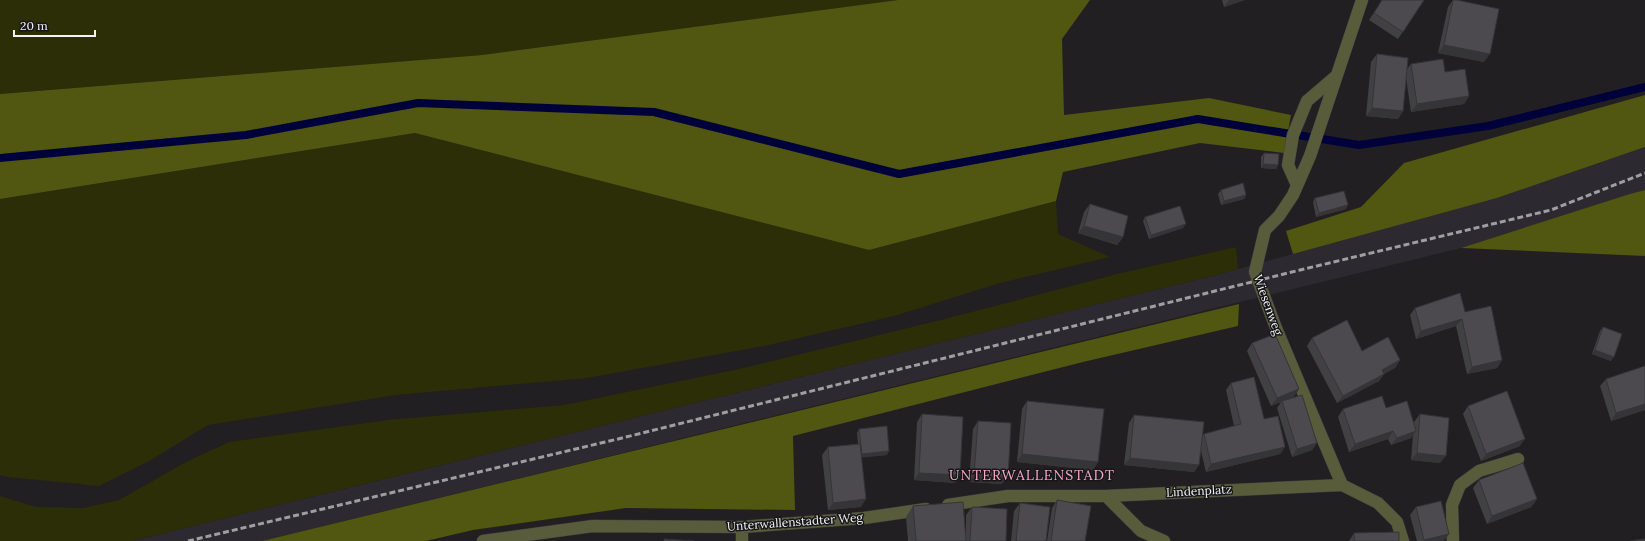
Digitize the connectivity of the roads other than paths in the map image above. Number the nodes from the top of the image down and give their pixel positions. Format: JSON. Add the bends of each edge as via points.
{"nodes":[{"id":1,"x":1362,"y":0,"type":"edge"},
{"id":2,"x":1336,"y":76,"type":"junction"},
{"id":3,"x":1297,"y":186,"type":"junction"},
{"id":4,"x":1518,"y":459,"type":"dead end"},
{"id":5,"x":1342,"y":485,"type":"junction"},
{"id":6,"x":1106,"y":496,"type":"junction"},
{"id":7,"x":742,"y":527,"type":"junction"},
{"id":8,"x":1143,"y":536,"type":"edge"},
{"id":9,"x":483,"y":541,"type":"edge"},
{"id":10,"x":742,"y":541,"type":"edge"},
{"id":11,"x":1164,"y":541,"type":"edge"},
{"id":12,"x":1403,"y":541,"type":"edge"},
{"id":13,"x":1453,"y":541,"type":"edge"}],
"edges":[{"from":1,"to":2,"type":"street","name":"Wiesenweg"},
{"from":2,"to":3,"type":"street","name":"Wiesenweg","via":[[1310,156]]},
{"from":2,"to":3,"type":"street","via":[[1307,102],[1293,135],[1288,165]]},
{"from":3,"to":5,"type":"street","name":"Wiesenweg","via":[[1279,216],[1265,230],[1255,272]]},
{"from":4,"to":13,"type":"street","via":[[1479,470],[1460,485],[1452,505]]},
{"from":5,"to":6,"type":"street","name":"Lindenplatz"},
{"from":5,"to":12,"type":"street","via":[[1378,503],[1397,522]]},
{"from":6,"to":7,"type":"street","name":"Unterwallenstadter Weg","via":[[1008,496],[864,518]]},
{"from":6,"to":8,"type":"street"},
{"from":7,"to":9,"type":"street","name":"Unterwallenstadter Weg","via":[[593,526]]},
{"from":7,"to":10,"type":"street"},
{"from":8,"to":11,"type":"street"}]}
